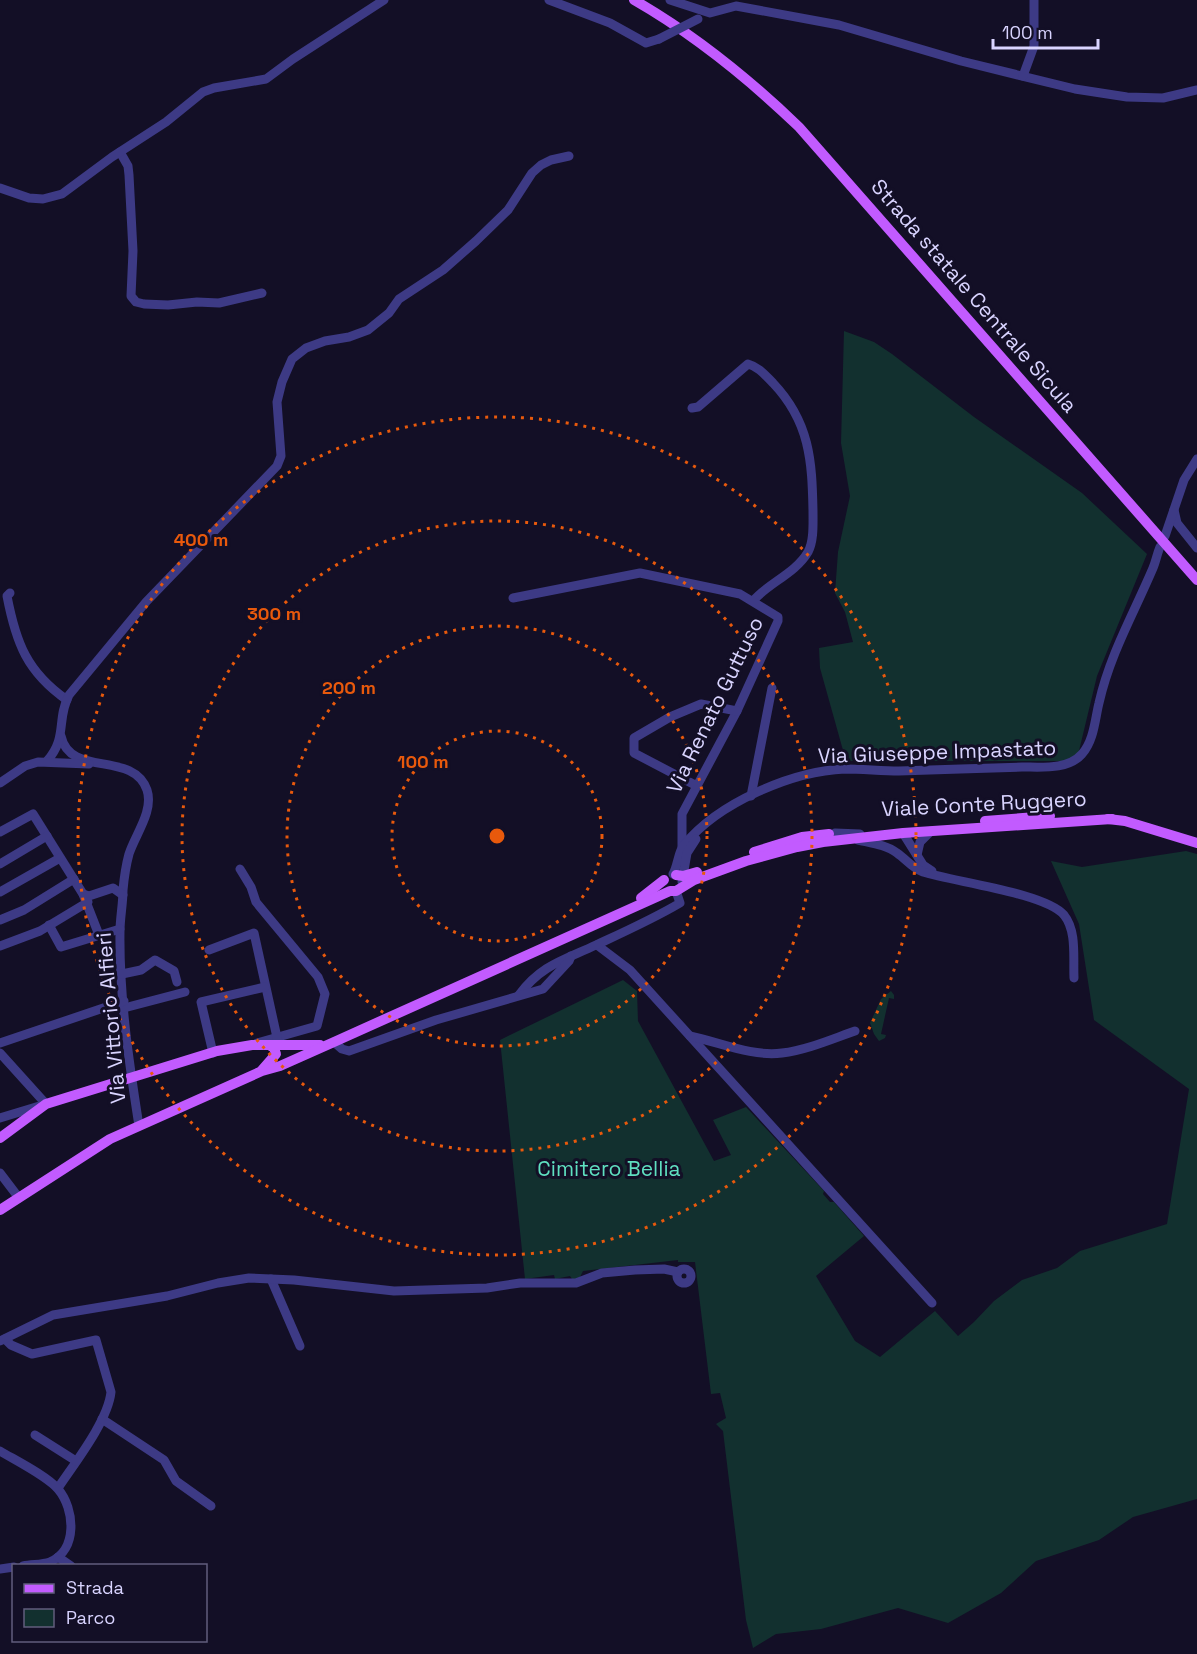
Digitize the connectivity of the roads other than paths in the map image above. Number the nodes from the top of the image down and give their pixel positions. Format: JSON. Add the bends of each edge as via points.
{"nodes":[{"id":1,"x":384,"y":0,"type":"edge"},
{"id":2,"x":549,"y":0,"type":"edge"},
{"id":3,"x":634,"y":0,"type":"edge"},
{"id":4,"x":670,"y":0,"type":"edge"},
{"id":5,"x":1034,"y":0,"type":"edge"},
{"id":6,"x":710,"y":13,"type":"junction"},
{"id":7,"x":1023,"y":76,"type":"junction"},
{"id":8,"x":1197,"y":90,"type":"edge"},
{"id":9,"x":120,"y":152,"type":"junction"},
{"id":10,"x":569,"y":156,"type":"dead end"},
{"id":11,"x":0,"y":188,"type":"edge"},
{"id":12,"x":262,"y":293,"type":"dead end"},
{"id":13,"x":692,"y":408,"type":"dead end"},
{"id":14,"x":1197,"y":459,"type":"edge"},
{"id":15,"x":1174,"y":510,"type":"junction"},
{"id":16,"x":1165,"y":536,"type":"dead end"},
{"id":17,"x":1160,"y":547,"type":"dead end"},
{"id":18,"x":1197,"y":548,"type":"edge"},
{"id":19,"x":1197,"y":580,"type":"edge"},
{"id":20,"x":10,"y":593,"type":"dead end"},
{"id":21,"x":513,"y":598,"type":"dead end"},
{"id":22,"x":753,"y":601,"type":"junction"},
{"id":23,"x":772,"y":688,"type":"dead end"},
{"id":24,"x":67,"y":700,"type":"junction"},
{"id":25,"x":737,"y":711,"type":"junction"},
{"id":26,"x":61,"y":736,"type":"junction"},
{"id":27,"x":47,"y":761,"type":"junction"},
{"id":28,"x":98,"y":763,"type":"junction"},
{"id":29,"x":0,"y":783,"type":"edge"},
{"id":30,"x":697,"y":786,"type":"junction"},
{"id":31,"x":752,"y":796,"type":"junction"},
{"id":32,"x":713,"y":819,"type":"junction"},
{"id":33,"x":1009,"y":819,"type":"junction"},
{"id":34,"x":1112,"y":819,"type":"junction"},
{"id":35,"x":931,"y":831,"type":"junction"},
{"id":36,"x":0,"y":832,"type":"edge"},
{"id":37,"x":835,"y":833,"type":"junction"},
{"id":38,"x":903,"y":833,"type":"junction"},
{"id":39,"x":47,"y":836,"type":"junction"},
{"id":40,"x":853,"y":838,"type":"junction"},
{"id":41,"x":1197,"y":843,"type":"edge"},
{"id":42,"x":682,"y":847,"type":"junction"},
{"id":43,"x":918,"y":855,"type":"junction"},
{"id":44,"x":902,"y":857,"type":"junction"},
{"id":45,"x":60,"y":858,"type":"junction"},
{"id":46,"x":0,"y":864,"type":"edge"},
{"id":47,"x":240,"y":870,"type":"dead end"},
{"id":48,"x":941,"y":876,"type":"junction"},
{"id":49,"x":74,"y":879,"type":"junction"},
{"id":50,"x":675,"y":882,"type":"junction"},
{"id":51,"x":0,"y":892,"type":"edge"},
{"id":52,"x":123,"y":896,"type":"junction"},
{"id":53,"x":86,"y":898,"type":"junction"},
{"id":54,"x":0,"y":920,"type":"edge"},
{"id":55,"x":49,"y":925,"type":"junction"},
{"id":56,"x":120,"y":929,"type":"junction"},
{"id":57,"x":99,"y":935,"type":"junction"},
{"id":58,"x":597,"y":945,"type":"junction"},
{"id":59,"x":0,"y":946,"type":"edge"},
{"id":60,"x":209,"y":950,"type":"dead end"},
{"id":61,"x":570,"y":956,"type":"junction"},
{"id":62,"x":122,"y":974,"type":"junction"},
{"id":63,"x":1074,"y":978,"type":"dead end"},
{"id":64,"x":177,"y":982,"type":"dead end"},
{"id":65,"x":265,"y":987,"type":"junction"},
{"id":66,"x":185,"y":992,"type":"dead end"},
{"id":67,"x":519,"y":995,"type":"junction"},
{"id":68,"x":124,"y":1005,"type":"junction"},
{"id":69,"x":855,"y":1031,"type":"dead end"},
{"id":70,"x":690,"y":1036,"type":"junction"},
{"id":71,"x":275,"y":1042,"type":"junction"},
{"id":72,"x":0,"y":1043,"type":"edge"},
{"id":73,"x":332,"y":1043,"type":"junction"},
{"id":74,"x":0,"y":1053,"type":"edge"},
{"id":75,"x":213,"y":1053,"type":"junction"},
{"id":76,"x":262,"y":1071,"type":"junction"},
{"id":77,"x":131,"y":1077,"type":"junction"},
{"id":78,"x":46,"y":1104,"type":"junction"},
{"id":79,"x":0,"y":1118,"type":"edge"},
{"id":80,"x":134,"y":1128,"type":"junction"},
{"id":81,"x":0,"y":1138,"type":"edge"},
{"id":82,"x":0,"y":1173,"type":"edge"},
{"id":83,"x":23,"y":1195,"type":"junction"},
{"id":84,"x":0,"y":1210,"type":"edge"},
{"id":85,"x":678,"y":1272,"type":"dead end"},
{"id":86,"x":271,"y":1279,"type":"junction"},
{"id":87,"x":932,"y":1303,"type":"dead end"},
{"id":88,"x":3,"y":1340,"type":"edge"},
{"id":89,"x":300,"y":1346,"type":"dead end"},
{"id":90,"x":102,"y":1419,"type":"junction"},
{"id":91,"x":35,"y":1435,"type":"dead end"},
{"id":92,"x":0,"y":1451,"type":"edge"},
{"id":93,"x":76,"y":1461,"type":"junction"},
{"id":94,"x":58,"y":1488,"type":"junction"},
{"id":95,"x":211,"y":1506,"type":"dead end"},
{"id":96,"x":58,"y":1557,"type":"junction"},
{"id":97,"x":43,"y":1564,"type":"edge"},
{"id":98,"x":68,"y":1564,"type":"edge"}],
"edges":[{"from":1,"to":9,"type":"street","via":[[266,79],[203,93]]},
{"from":2,"to":6,"type":"street","bridge":true,"via":[[610,22],[646,43]]},
{"from":3,"to":19,"type":"main road","name":"Strada statale Centrale Sicula","via":[[711,49],[774,103],[836,168]]},
{"from":4,"to":6,"type":"street"},
{"from":5,"to":7,"type":"street","via":[[1034,46]]},
{"from":6,"to":7,"type":"street","via":[[736,6],[839,25]]},
{"from":7,"to":8,"type":"street","via":[[1127,97],[1163,98]]},
{"from":9,"to":11,"type":"street","via":[[52,198],[29,198]]},
{"from":9,"to":12,"type":"street","via":[[129,175],[131,296],[136,302],[219,303]]},
{"from":10,"to":24,"type":"street","via":[[541,165],[508,210],[476,241],[443,270],[399,299],[389,314],[368,330],[306,348],[292,359],[277,402],[277,466],[146,602]]},
{"from":13,"to":22,"type":"street","via":[[748,364],[758,368],[781,392],[802,424],[812,467],[810,545],[803,558]]},
{"from":14,"to":15,"type":"street","via":[[1184,480]]},
{"from":15,"to":16,"type":"street"},
{"from":15,"to":18,"type":"street","via":[[1177,523]]},
{"from":17,"to":31,"type":"street","name":"Via Giuseppe Impastato","via":[[1111,659],[1091,736],[1077,759],[1067,765],[1034,767],[844,769],[793,778]]},
{"from":20,"to":24,"type":"street","via":[[7,596],[14,628],[31,667]]},
{"from":21,"to":22,"type":"street","name":"Via Renato Guttuso","via":[[640,573],[740,594]]},
{"from":22,"to":25,"type":"street","name":"Via Renato Guttuso","via":[[776,614],[778,621]]},
{"from":23,"to":31,"type":"street"},
{"from":24,"to":26,"type":"street"},
{"from":25,"to":30,"type":"street","name":"Via Renato Guttuso"},
{"from":25,"to":30,"type":"street","via":[[701,704],[634,738],[634,753]]},
{"from":26,"to":27,"type":"street"},
{"from":26,"to":28,"type":"street","via":[[73,755]]},
{"from":27,"to":28,"type":"street"},
{"from":27,"to":29,"type":"street","via":[[25,766]]},
{"from":28,"to":52,"type":"street","name":"Via Vittorio Alfieri","via":[[129,769],[147,790],[148,807],[129,855]]},
{"from":30,"to":42,"type":"street","name":"Via Renato Guttuso","via":[[682,814]]},
{"from":31,"to":32,"type":"street","name":"Via Giuseppe Impastato"},
{"from":32,"to":42,"type":"street"},
{"from":32,"to":50,"type":"street","via":[[687,853]]},
{"from":33,"to":34,"type":"main road","name":"Viale Conte Ruggero","via":[[1083,815]]},
{"from":33,"to":37,"type":"main road","name":"Viale Conte Ruggero"},
{"from":33,"to":38,"type":"street"},
{"from":34,"to":35,"type":"main road","name":"Viale Conte Ruggero"},
{"from":34,"to":41,"type":"main road"},
{"from":35,"to":38,"type":"main road","name":"Viale Conte Ruggero"},
{"from":35,"to":43,"type":"street","via":[[920,842]]},
{"from":36,"to":39,"type":"street","via":[[33,814]]},
{"from":37,"to":38,"type":"street"},
{"from":37,"to":50,"type":"main road","name":"Viale Conte Ruggero","via":[[784,842]]},
{"from":38,"to":40,"type":"main road","name":"Viale Conte Ruggero"},
{"from":38,"to":43,"type":"street"},
{"from":38,"to":44,"type":"street","via":[[898,848]]},
{"from":39,"to":45,"type":"street"},
{"from":39,"to":46,"type":"street"},
{"from":40,"to":44,"type":"street","via":[[885,847]]},
{"from":40,"to":50,"type":"main road","name":"Viale Conte Ruggero","via":[[797,847],[694,880]]},
{"from":42,"to":50,"type":"street"},
{"from":43,"to":48,"type":"street","via":[[923,865]]},
{"from":44,"to":48,"type":"street","via":[[915,869]]},
{"from":45,"to":49,"type":"street"},
{"from":45,"to":51,"type":"street"},
{"from":47,"to":71,"type":"street","via":[[256,902],[318,977],[325,994],[317,1026]]},
{"from":48,"to":63,"type":"street","via":[[1045,902],[1059,910],[1072,931]]},
{"from":49,"to":53,"type":"street"},
{"from":49,"to":54,"type":"street"},
{"from":50,"to":58,"type":"street","via":[[680,903]]},
{"from":50,"to":73,"type":"main road","via":[[602,921]]},
{"from":52,"to":53,"type":"street","via":[[113,888]]},
{"from":52,"to":56,"type":"street","name":"Via Vittorio Alfieri"},
{"from":53,"to":55,"type":"street"},
{"from":53,"to":57,"type":"street"},
{"from":55,"to":57,"type":"street","via":[[61,947]]},
{"from":55,"to":59,"type":"street"},
{"from":56,"to":57,"type":"street"},
{"from":56,"to":62,"type":"street","name":"Via Vittorio Alfieri"},
{"from":58,"to":61,"type":"street"},
{"from":58,"to":70,"type":"street","via":[[630,970]]},
{"from":60,"to":65,"type":"street","via":[[254,933]]},
{"from":61,"to":67,"type":"street","via":[[536,974]]},
{"from":61,"to":67,"type":"street","via":[[543,989]]},
{"from":62,"to":64,"type":"street","via":[[141,970],[154,960],[174,971]]},
{"from":62,"to":68,"type":"street","name":"Via Vittorio Alfieri"},
{"from":65,"to":71,"type":"street"},
{"from":65,"to":75,"type":"street","via":[[201,1002]]},
{"from":66,"to":68,"type":"street"},
{"from":67,"to":73,"type":"street","via":[[349,1051]]},
{"from":68,"to":72,"type":"street"},
{"from":68,"to":77,"type":"street","name":"Via Vittorio Alfieri"},
{"from":69,"to":70,"type":"street","via":[[773,1054]]},
{"from":70,"to":87,"type":"street"},
{"from":71,"to":73,"type":"main road","via":[[303,1046]]},
{"from":71,"to":75,"type":"main road"},
{"from":71,"to":76,"type":"main road","via":[[276,1054]]},
{"from":73,"to":76,"type":"main road"},
{"from":74,"to":78,"type":"street"},
{"from":75,"to":77,"type":"main road"},
{"from":76,"to":80,"type":"main road"},
{"from":77,"to":78,"type":"main road"},
{"from":77,"to":80,"type":"street","name":"Via Vittorio Alfieri"},
{"from":78,"to":79,"type":"street"},
{"from":78,"to":81,"type":"main road"},
{"from":80,"to":83,"type":"main road"},
{"from":82,"to":83,"type":"street"},
{"from":83,"to":84,"type":"main road"},
{"from":85,"to":86,"type":"street","via":[[635,1270],[602,1273],[576,1283],[394,1292]]},
{"from":86,"to":88,"type":"street","via":[[218,1283],[167,1296],[52,1315]]},
{"from":86,"to":89,"type":"street"},
{"from":88,"to":90,"type":"street","via":[[32,1354],[96,1340],[111,1392]]},
{"from":90,"to":93,"type":"street"},
{"from":90,"to":95,"type":"street","via":[[164,1460],[176,1481]]},
{"from":91,"to":93,"type":"street"},
{"from":92,"to":94,"type":"street"},
{"from":93,"to":94,"type":"street"},
{"from":94,"to":96,"type":"street","via":[[67,1504],[71,1527],[69,1541]]},
{"from":96,"to":97,"type":"street"},
{"from":96,"to":98,"type":"street"}]}
